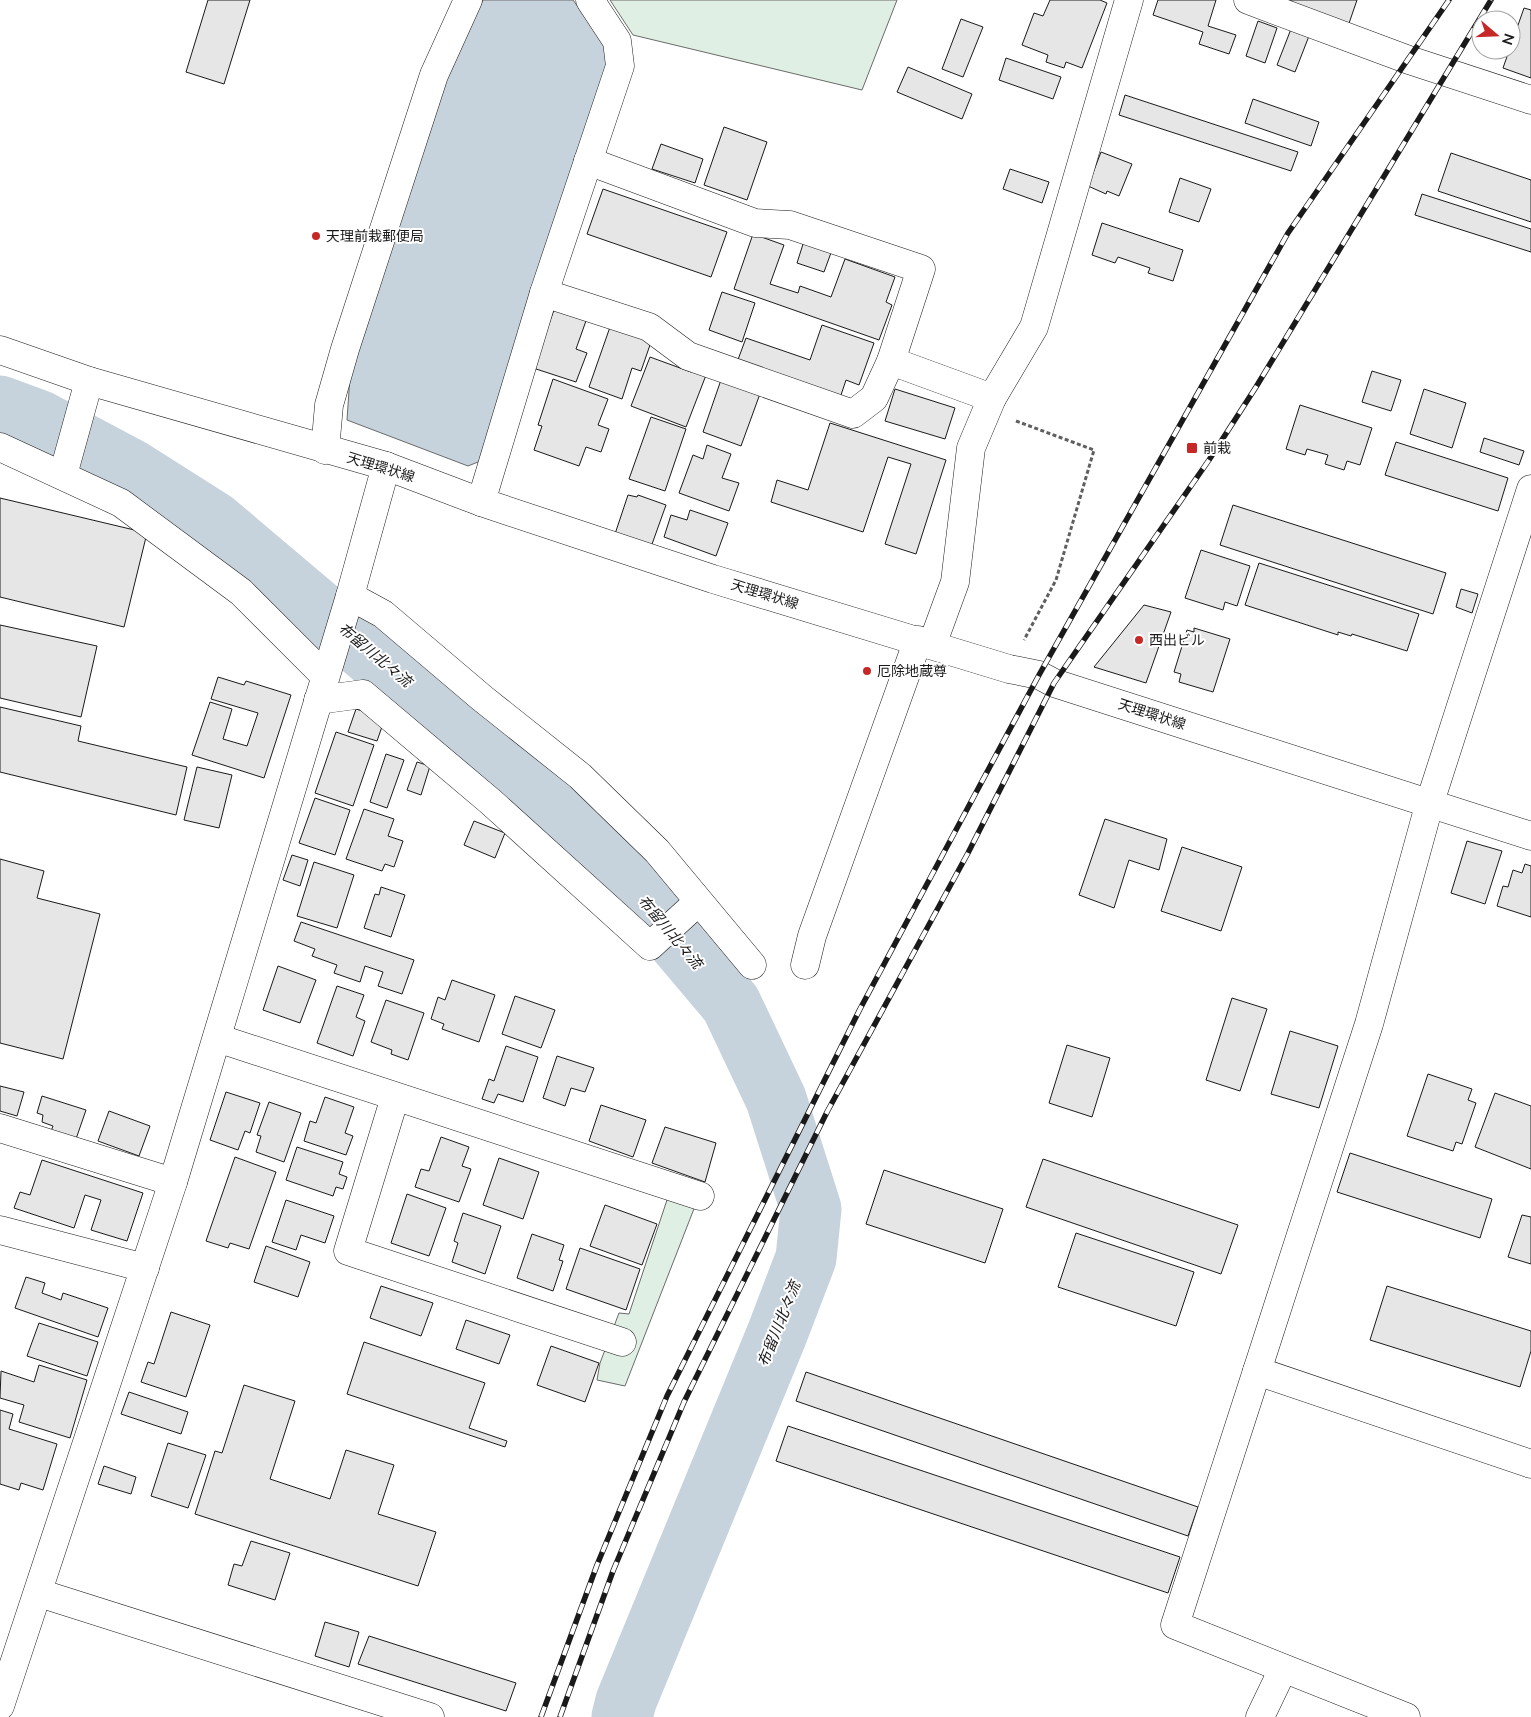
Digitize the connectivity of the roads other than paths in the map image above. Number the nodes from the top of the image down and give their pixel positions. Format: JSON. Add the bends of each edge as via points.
{"nodes":[{"id":1,"x":468,"y":0,"type":"edge"},
{"id":2,"x":590,"y":0,"type":"edge"},
{"id":3,"x":1129,"y":0,"type":"edge"},
{"id":4,"x":1248,"y":0,"type":"edge"},
{"id":5,"x":1531,"y":100,"type":"edge"},
{"id":6,"x":588,"y":161,"type":"junction"},
{"id":7,"x":544,"y":293,"type":"junction"},
{"id":8,"x":0,"y":350,"type":"edge"},
{"id":9,"x":891,"y":361,"type":"junction"},
{"id":10,"x":89,"y":381,"type":"junction"},
{"id":11,"x":990,"y":404,"type":"junction"},
{"id":12,"x":0,"y":447,"type":"edge"},
{"id":13,"x":325,"y":450,"type":"junction"},
{"id":14,"x":386,"y":466,"type":"junction"},
{"id":15,"x":63,"y":475,"type":"junction"},
{"id":16,"x":1531,"y":489,"type":"edge"},
{"id":17,"x":481,"y":502,"type":"junction"},
{"id":18,"x":350,"y":596,"type":"junction"},
{"id":19,"x":925,"y":642,"type":"junction"},
{"id":20,"x":324,"y":681,"type":"junction"},
{"id":21,"x":1430,"y":802,"type":"junction"},
{"id":22,"x":1531,"y":836,"type":"edge"},
{"id":23,"x":698,"y":902,"type":"junction"},
{"id":24,"x":752,"y":965,"type":"dead end"},
{"id":25,"x":805,"y":965,"type":"dead end"},
{"id":26,"x":217,"y":1038,"type":"junction"},
{"id":27,"x":395,"y":1096,"type":"junction"},
{"id":28,"x":0,"y":1128,"type":"edge"},
{"id":29,"x":173,"y":1182,"type":"junction"},
{"id":30,"x":700,"y":1196,"type":"dead end"},
{"id":31,"x":0,"y":1230,"type":"edge"},
{"id":32,"x":146,"y":1268,"type":"junction"},
{"id":33,"x":622,"y":1342,"type":"dead end"},
{"id":34,"x":1257,"y":1371,"type":"junction"},
{"id":35,"x":1531,"y":1464,"type":"edge"},
{"id":36,"x":39,"y":1593,"type":"junction"},
{"id":37,"x":1282,"y":1669,"type":"junction"},
{"id":38,"x":0,"y":1706,"type":"edge"},
{"id":39,"x":430,"y":1717,"type":"edge"},
{"id":40,"x":1260,"y":1717,"type":"edge"},
{"id":41,"x":1406,"y":1717,"type":"edge"}],
"edges":[{"from":1,"to":13,"type":"street","via":[[434,75],[348,339],[329,405]]},
{"from":2,"to":6,"type":"street","via":[[617,41],[620,66]]},
{"from":3,"to":11,"type":"street","via":[[1034,328]]},
{"from":4,"to":5,"type":"street","via":[[1409,60]]},
{"from":6,"to":7,"type":"street"},
{"from":6,"to":9,"type":"street","via":[[755,224],[790,225],[921,269]]},
{"from":7,"to":9,"type":"street","via":[[649,327],[688,356],[853,414],[874,398]]},
{"from":7,"to":17,"type":"street"},
{"from":8,"to":10,"type":"street","name":"天理環状線"},
{"from":9,"to":11,"type":"street"},
{"from":10,"to":13,"type":"street","name":"天理環状線"},
{"from":10,"to":15,"type":"street"},
{"from":11,"to":19,"type":"street","via":[[971,448],[955,582]]},
{"from":12,"to":15,"type":"street"},
{"from":13,"to":14,"type":"street","name":"天理環状線"},
{"from":14,"to":17,"type":"street","name":"天理環状線"},
{"from":14,"to":18,"type":"street"},
{"from":15,"to":20,"type":"street","via":[[121,502],[241,592]]},
{"from":16,"to":21,"type":"street"},
{"from":17,"to":19,"type":"street","name":"天理環状線","via":[[712,579]]},
{"from":18,"to":20,"type":"street"},
{"from":18,"to":23,"type":"street","via":[[383,614],[580,776],[657,851]]},
{"from":19,"to":21,"type":"street","name":"天理環状線","via":[[1009,669],[1039,675],[1054,683]]},
{"from":19,"to":25,"type":"street","via":[[812,936]]},
{"from":20,"to":23,"type":"street","via":[[363,694],[491,802],[650,946]]},
{"from":20,"to":26,"type":"street"},
{"from":21,"to":22,"type":"street","name":"天理環状線"},
{"from":21,"to":34,"type":"street","via":[[1369,1024]]},
{"from":23,"to":24,"type":"street"},
{"from":26,"to":27,"type":"street"},
{"from":26,"to":29,"type":"street"},
{"from":27,"to":30,"type":"street"},
{"from":27,"to":33,"type":"street","via":[[348,1251]]},
{"from":28,"to":29,"type":"street"},
{"from":29,"to":32,"type":"street"},
{"from":31,"to":32,"type":"street"},
{"from":32,"to":36,"type":"street"},
{"from":34,"to":35,"type":"street"},
{"from":34,"to":37,"type":"street","via":[[1175,1625]]},
{"from":36,"to":38,"type":"street"},
{"from":36,"to":39,"type":"street"},
{"from":37,"to":40,"type":"street"},
{"from":37,"to":41,"type":"street"}]}
